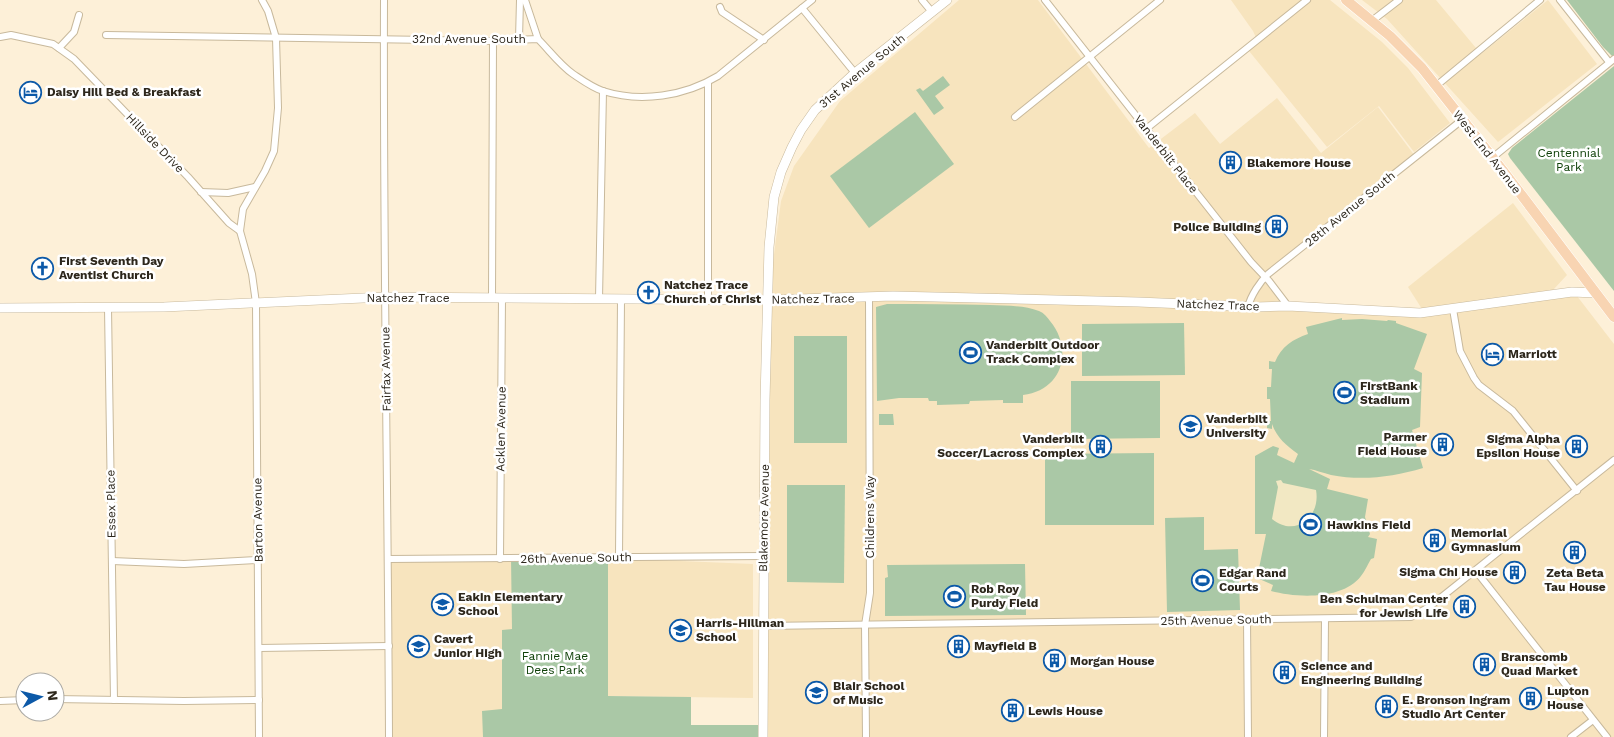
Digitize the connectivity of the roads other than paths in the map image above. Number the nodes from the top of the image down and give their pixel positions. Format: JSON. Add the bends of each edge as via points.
{"nodes":[{"id":1,"x":262,"y":0,"type":"edge"},
{"id":2,"x":384,"y":0,"type":"edge"},
{"id":3,"x":520,"y":0,"type":"edge"},
{"id":4,"x":525,"y":0,"type":"edge"},
{"id":5,"x":812,"y":0,"type":"edge"},
{"id":6,"x":922,"y":0,"type":"edge"},
{"id":7,"x":947,"y":0,"type":"edge"},
{"id":8,"x":1046,"y":0,"type":"edge"},
{"id":9,"x":1160,"y":0,"type":"edge"},
{"id":10,"x":1307,"y":0,"type":"edge"},
{"id":11,"x":1346,"y":0,"type":"edge"},
{"id":12,"x":1399,"y":0,"type":"edge"},
{"id":13,"x":1540,"y":0,"type":"edge"},
{"id":14,"x":1560,"y":0,"type":"edge"},
{"id":15,"x":720,"y":7,"type":"dead end"},
{"id":16,"x":802,"y":8,"type":"junction"},
{"id":17,"x":932,"y":12,"type":"junction"},
{"id":18,"x":79,"y":15,"type":"dead end"},
{"id":19,"x":1373,"y":20,"type":"junction"},
{"id":20,"x":106,"y":35,"type":"dead end"},
{"id":21,"x":0,"y":37,"type":"edge"},
{"id":22,"x":276,"y":38,"type":"junction"},
{"id":23,"x":384,"y":39,"type":"junction"},
{"id":24,"x":538,"y":39,"type":"junction"},
{"id":25,"x":519,"y":40,"type":"junction"},
{"id":26,"x":764,"y":40,"type":"junction"},
{"id":27,"x":493,"y":41,"type":"junction"},
{"id":28,"x":59,"y":48,"type":"junction"},
{"id":29,"x":1089,"y":56,"type":"junction"},
{"id":30,"x":1612,"y":60,"type":"edge"},
{"id":31,"x":855,"y":73,"type":"junction"},
{"id":32,"x":708,"y":82,"type":"junction"},
{"id":33,"x":1436,"y":86,"type":"junction"},
{"id":34,"x":603,"y":91,"type":"junction"},
{"id":35,"x":1015,"y":117,"type":"dead end"},
{"id":36,"x":1462,"y":120,"type":"junction"},
{"id":37,"x":1146,"y":129,"type":"junction"},
{"id":38,"x":1492,"y":158,"type":"junction"},
{"id":39,"x":255,"y":187,"type":"junction"},
{"id":40,"x":201,"y":192,"type":"junction"},
{"id":41,"x":240,"y":231,"type":"junction"},
{"id":42,"x":1264,"y":278,"type":"junction"},
{"id":43,"x":1595,"y":292,"type":"junction"},
{"id":44,"x":385,"y":297,"type":"junction"},
{"id":45,"x":492,"y":298,"type":"junction"},
{"id":46,"x":502,"y":298,"type":"junction"},
{"id":47,"x":869,"y":298,"type":"junction"},
{"id":48,"x":600,"y":299,"type":"junction"},
{"id":49,"x":621,"y":299,"type":"junction"},
{"id":50,"x":708,"y":299,"type":"junction"},
{"id":51,"x":768,"y":300,"type":"junction"},
{"id":52,"x":256,"y":303,"type":"junction"},
{"id":53,"x":1288,"y":306,"type":"junction"},
{"id":54,"x":1248,"y":307,"type":"junction"},
{"id":55,"x":0,"y":308,"type":"edge"},
{"id":56,"x":108,"y":308,"type":"junction"},
{"id":57,"x":1453,"y":308,"type":"junction"},
{"id":58,"x":1614,"y":317,"type":"edge"},
{"id":59,"x":1614,"y":460,"type":"edge"},
{"id":60,"x":1578,"y":491,"type":"junction"},
{"id":61,"x":764,"y":556,"type":"junction"},
{"id":62,"x":619,"y":558,"type":"junction"},
{"id":63,"x":389,"y":559,"type":"junction"},
{"id":64,"x":500,"y":559,"type":"junction"},
{"id":65,"x":258,"y":560,"type":"junction"},
{"id":66,"x":112,"y":561,"type":"junction"},
{"id":67,"x":1476,"y":571,"type":"junction"},
{"id":68,"x":1247,"y":619,"type":"junction"},
{"id":69,"x":1325,"y":619,"type":"junction"},
{"id":70,"x":865,"y":625,"type":"junction"},
{"id":71,"x":763,"y":626,"type":"junction"},
{"id":72,"x":389,"y":646,"type":"junction"},
{"id":73,"x":259,"y":648,"type":"junction"},
{"id":74,"x":65,"y":699,"type":"edge"},
{"id":75,"x":15,"y":700,"type":"edge"},
{"id":76,"x":114,"y":700,"type":"junction"},
{"id":77,"x":259,"y":700,"type":"junction"},
{"id":78,"x":0,"y":701,"type":"edge"},
{"id":79,"x":1593,"y":720,"type":"junction"},
{"id":80,"x":259,"y":737,"type":"edge"},
{"id":81,"x":389,"y":737,"type":"edge"},
{"id":82,"x":763,"y":737,"type":"edge"},
{"id":83,"x":866,"y":737,"type":"edge"},
{"id":84,"x":1248,"y":737,"type":"edge"},
{"id":85,"x":1324,"y":737,"type":"edge"},
{"id":86,"x":1571,"y":737,"type":"edge"},
{"id":87,"x":1607,"y":737,"type":"edge"}],
"edges":[{"from":1,"to":22,"type":"street"},
{"from":2,"to":23,"type":"street","name":"Fairfax Avenue"},
{"from":3,"to":25,"type":"street"},
{"from":4,"to":24,"type":"street"},
{"from":5,"to":16,"type":"street","name":"32nd Avenue South"},
{"from":6,"to":17,"type":"street"},
{"from":7,"to":17,"type":"main road","name":"31st Avenue South"},
{"from":8,"to":29,"type":"street","name":"Vanderbilt Place"},
{"from":9,"to":29,"type":"street"},
{"from":10,"to":37,"type":"street"},
{"from":11,"to":19,"type":"main road","name":"West End Avenue"},
{"from":12,"to":19,"type":"street"},
{"from":13,"to":33,"type":"street"},
{"from":14,"to":30,"type":"street"},
{"from":15,"to":26,"type":"street","via":[[722,12]]},
{"from":16,"to":26,"type":"street","name":"32nd Avenue South"},
{"from":16,"to":31,"type":"street"},
{"from":17,"to":31,"type":"main road","name":"31st Avenue South"},
{"from":18,"to":28,"type":"street","via":[[74,32]]},
{"from":19,"to":33,"type":"main road","name":"West End Avenue"},
{"from":20,"to":22,"type":"street","name":"32nd Avenue South"},
{"from":21,"to":28,"type":"street","name":"Hillside Drive","via":[[11,35]]},
{"from":22,"to":23,"type":"street","name":"32nd Avenue South"},
{"from":22,"to":39,"type":"street","via":[[278,108],[274,151]]},
{"from":23,"to":27,"type":"street","name":"32nd Avenue South"},
{"from":23,"to":44,"type":"street","name":"Fairfax Avenue"},
{"from":24,"to":25,"type":"street","name":"32nd Avenue South"},
{"from":24,"to":34,"type":"street","name":"32nd Avenue South","via":[[571,73]]},
{"from":25,"to":27,"type":"street","name":"32nd Avenue South"},
{"from":26,"to":32,"type":"street","name":"32nd Avenue South"},
{"from":27,"to":45,"type":"street"},
{"from":28,"to":40,"type":"street","name":"Hillside Drive","via":[[74,59]]},
{"from":29,"to":35,"type":"street"},
{"from":29,"to":37,"type":"street","name":"Vanderbilt Place"},
{"from":30,"to":38,"type":"street"},
{"from":31,"to":51,"type":"main road","name":"31st Avenue South","via":[[815,110],[780,172],[771,222]]},
{"from":32,"to":34,"type":"street","name":"32nd Avenue South","via":[[658,96]]},
{"from":32,"to":50,"type":"street"},
{"from":33,"to":36,"type":"main road","name":"West End Avenue"},
{"from":34,"to":48,"type":"street"},
{"from":36,"to":38,"type":"main road","name":"West End Avenue"},
{"from":36,"to":42,"type":"street","name":"28th Avenue South"},
{"from":37,"to":42,"type":"street","name":"Vanderbilt Place"},
{"from":38,"to":43,"type":"main road","name":"West End Avenue"},
{"from":39,"to":40,"type":"street","via":[[228,193]]},
{"from":39,"to":41,"type":"street","via":[[243,209]]},
{"from":40,"to":41,"type":"street","name":"Hillside Drive"},
{"from":41,"to":52,"type":"street"},
{"from":42,"to":53,"type":"street","name":"Vanderbilt Place"},
{"from":42,"to":54,"type":"street","name":"28th Avenue South"},
{"from":43,"to":57,"type":"main road","name":"Natchez Trace","via":[[1572,292]]},
{"from":43,"to":58,"type":"main road","name":"West End Avenue"},
{"from":44,"to":45,"type":"main road","name":"Natchez Trace"},
{"from":44,"to":52,"type":"main road","name":"Natchez Trace"},
{"from":44,"to":63,"type":"street","name":"Fairfax Avenue"},
{"from":45,"to":46,"type":"main road","name":"Natchez Trace"},
{"from":46,"to":48,"type":"main road","name":"Natchez Trace"},
{"from":46,"to":64,"type":"street","name":"Acklen Avenue"},
{"from":47,"to":51,"type":"main road","name":"Natchez Trace"},
{"from":47,"to":54,"type":"main road","name":"Natchez Trace","via":[[893,296]]},
{"from":47,"to":70,"type":"street","name":"Childrens Way","via":[[870,593]]},
{"from":48,"to":49,"type":"main road","name":"Natchez Trace"},
{"from":49,"to":50,"type":"main road","name":"Natchez Trace"},
{"from":49,"to":62,"type":"street"},
{"from":50,"to":51,"type":"main road","name":"Natchez Trace"},
{"from":51,"to":61,"type":"main road","name":"Blakemore Avenue"},
{"from":52,"to":56,"type":"main road","name":"Natchez Trace"},
{"from":52,"to":65,"type":"street","name":"Barton Avenue"},
{"from":53,"to":54,"type":"main road","name":"Natchez Trace"},
{"from":53,"to":57,"type":"main road","name":"Natchez Trace","via":[[1402,313]]},
{"from":55,"to":56,"type":"main road","name":"Natchez Trace"},
{"from":56,"to":66,"type":"street","name":"Essex Place"},
{"from":57,"to":60,"type":"street","via":[[1458,345],[1479,385],[1523,421]]},
{"from":59,"to":60,"type":"street","name":"25th Avenue South"},
{"from":60,"to":67,"type":"street","name":"25th Avenue South"},
{"from":61,"to":62,"type":"street","name":"26th Avenue South"},
{"from":61,"to":71,"type":"main road","name":"Blakemore Avenue"},
{"from":62,"to":64,"type":"street","name":"26th Avenue South"},
{"from":63,"to":64,"type":"street","name":"26th Avenue South"},
{"from":63,"to":72,"type":"street","name":"Fairfax Avenue"},
{"from":65,"to":66,"type":"street","via":[[184,564]]},
{"from":65,"to":73,"type":"street","name":"Barton Avenue"},
{"from":66,"to":76,"type":"street","name":"Essex Place"},
{"from":67,"to":69,"type":"street","name":"25th Avenue South","via":[[1414,617]]},
{"from":67,"to":79,"type":"street"},
{"from":68,"to":69,"type":"street","name":"25th Avenue South"},
{"from":68,"to":70,"type":"street","name":"25th Avenue South"},
{"from":68,"to":84,"type":"street"},
{"from":69,"to":85,"type":"street"},
{"from":70,"to":71,"type":"street","name":"25th Avenue South"},
{"from":70,"to":83,"type":"street","name":"Childrens Way"},
{"from":71,"to":82,"type":"main road","name":"Blakemore Avenue"},
{"from":72,"to":73,"type":"street"},
{"from":72,"to":81,"type":"street","name":"Fairfax Avenue"},
{"from":73,"to":77,"type":"street","name":"Barton Avenue"},
{"from":74,"to":76,"type":"street"},
{"from":75,"to":78,"type":"street"},
{"from":76,"to":77,"type":"street"},
{"from":77,"to":80,"type":"street","name":"Barton Avenue"},
{"from":79,"to":86,"type":"street"},
{"from":79,"to":87,"type":"street"}]}
